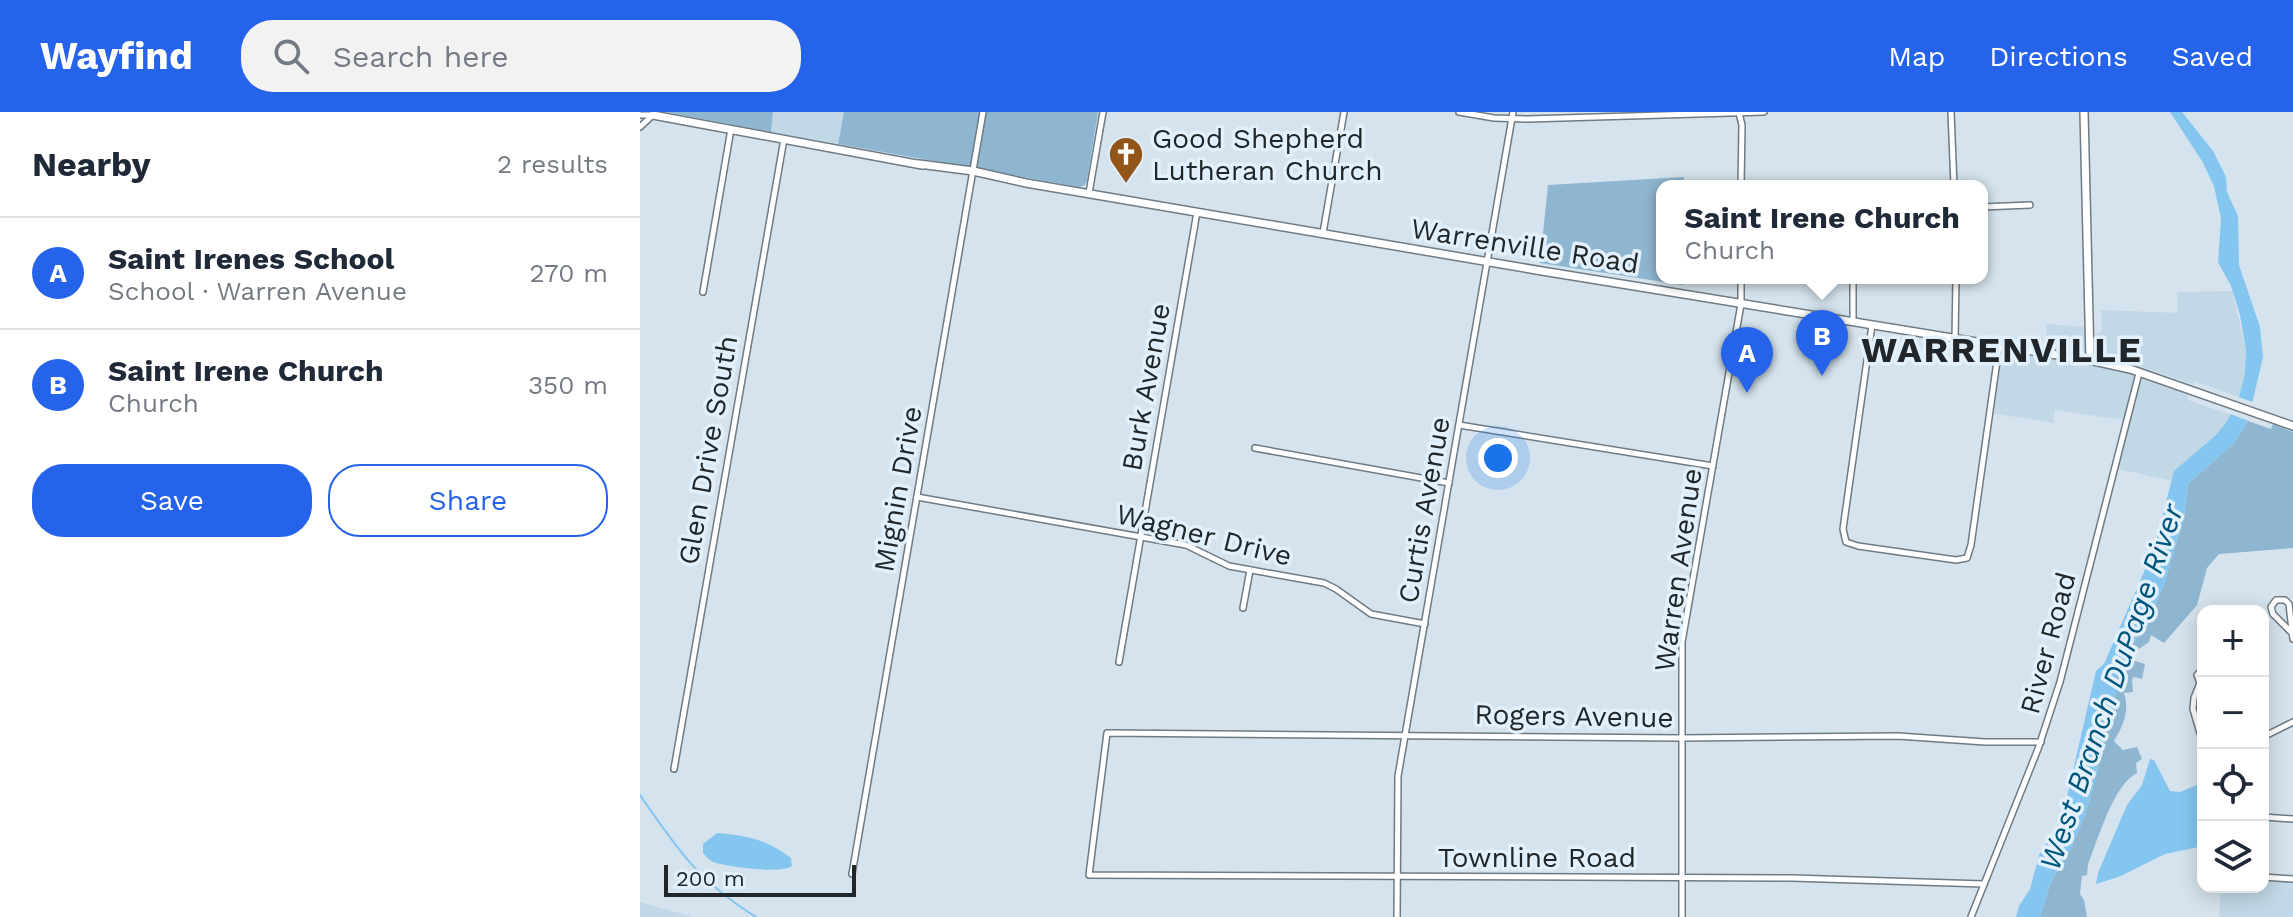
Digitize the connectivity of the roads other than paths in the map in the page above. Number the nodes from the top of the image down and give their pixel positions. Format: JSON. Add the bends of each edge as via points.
{"nodes":[{"id":1,"x":983,"y":112,"type":"edge"},
{"id":2,"x":1103,"y":112,"type":"edge"},
{"id":3,"x":1344,"y":112,"type":"edge"},
{"id":4,"x":1459,"y":112,"type":"edge"},
{"id":5,"x":1738,"y":112,"type":"edge"},
{"id":6,"x":1764,"y":112,"type":"edge"},
{"id":7,"x":1951,"y":112,"type":"edge"},
{"id":8,"x":2084,"y":112,"type":"edge"},
{"id":9,"x":650,"y":113,"type":"edge"},
{"id":10,"x":640,"y":115,"type":"edge"},
{"id":11,"x":1512,"y":115,"type":"edge"},
{"id":12,"x":640,"y":127,"type":"edge"},
{"id":13,"x":731,"y":129,"type":"junction"},
{"id":14,"x":784,"y":139,"type":"junction"},
{"id":15,"x":973,"y":173,"type":"junction"},
{"id":16,"x":1741,"y":180,"type":"edge"},
{"id":17,"x":1954,"y":180,"type":"edge"},
{"id":18,"x":1089,"y":193,"type":"junction"},
{"id":19,"x":2030,"y":205,"type":"dead end"},
{"id":20,"x":1988,"y":207,"type":"edge"},
{"id":21,"x":1197,"y":212,"type":"junction"},
{"id":22,"x":1323,"y":234,"type":"junction"},
{"id":23,"x":1487,"y":262,"type":"junction"},
{"id":24,"x":1741,"y":284,"type":"edge"},
{"id":25,"x":1853,"y":284,"type":"edge"},
{"id":26,"x":1956,"y":284,"type":"edge"},
{"id":27,"x":703,"y":292,"type":"dead end"},
{"id":28,"x":1741,"y":304,"type":"junction"},
{"id":29,"x":1853,"y":322,"type":"junction"},
{"id":30,"x":1872,"y":325,"type":"junction"},
{"id":31,"x":1955,"y":339,"type":"junction"},
{"id":32,"x":1999,"y":347,"type":"junction"},
{"id":33,"x":2090,"y":360,"type":"junction"},
{"id":34,"x":2139,"y":372,"type":"junction"},
{"id":35,"x":1459,"y":425,"type":"junction"},
{"id":36,"x":2293,"y":426,"type":"edge"},
{"id":37,"x":1255,"y":448,"type":"dead end"},
{"id":38,"x":1713,"y":466,"type":"junction"},
{"id":39,"x":1449,"y":483,"type":"junction"},
{"id":40,"x":917,"y":497,"type":"junction"},
{"id":41,"x":1141,"y":537,"type":"junction"},
{"id":42,"x":1250,"y":570,"type":"junction"},
{"id":43,"x":1243,"y":608,"type":"dead end"},
{"id":44,"x":1425,"y":624,"type":"junction"},
{"id":45,"x":2292,"y":635,"type":"edge"},
{"id":46,"x":1119,"y":662,"type":"dead end"},
{"id":47,"x":2197,"y":693,"type":"edge"},
{"id":48,"x":2293,"y":722,"type":"edge"},
{"id":49,"x":2197,"y":723,"type":"edge"},
{"id":50,"x":2269,"y":734,"type":"edge"},
{"id":51,"x":1405,"y":735,"type":"junction"},
{"id":52,"x":1682,"y":738,"type":"junction"},
{"id":53,"x":2041,"y":742,"type":"junction"},
{"id":54,"x":674,"y":769,"type":"dead end"},
{"id":55,"x":2269,"y":817,"type":"edge"},
{"id":56,"x":2291,"y":817,"type":"edge"},
{"id":57,"x":852,"y":874,"type":"dead end"},
{"id":58,"x":1089,"y":875,"type":"joint"},
{"id":59,"x":1397,"y":876,"type":"junction"},
{"id":60,"x":2269,"y":877,"type":"edge"},
{"id":61,"x":1682,"y":878,"type":"junction"},
{"id":62,"x":2293,"y":879,"type":"edge"},
{"id":63,"x":1984,"y":884,"type":"junction"},
{"id":64,"x":1397,"y":917,"type":"edge"},
{"id":65,"x":1682,"y":917,"type":"edge"},
{"id":66,"x":1971,"y":917,"type":"edge"}],
"edges":[{"from":1,"to":15,"type":"street","name":"Mignin Drive"},
{"from":2,"to":18,"type":"street"},
{"from":3,"to":22,"type":"street"},
{"from":4,"to":11,"type":"street"},
{"from":5,"to":6,"type":"street"},
{"from":5,"to":11,"type":"street"},
{"from":5,"to":16,"type":"street"},
{"from":7,"to":17,"type":"street"},
{"from":8,"to":33,"type":"main road"},
{"from":9,"to":10,"type":"street"},
{"from":9,"to":12,"type":"street"},
{"from":9,"to":13,"type":"main road","name":"Warrenville Road"},
{"from":11,"to":23,"type":"street","name":"Curtis Avenue"},
{"from":13,"to":14,"type":"main road","name":"Warrenville Road"},
{"from":13,"to":27,"type":"street"},
{"from":14,"to":15,"type":"main road","name":"Warrenville Road"},
{"from":14,"to":54,"type":"street","name":"Glen Drive South"},
{"from":15,"to":18,"type":"main road","name":"Warrenville Road"},
{"from":15,"to":40,"type":"street","name":"Mignin Drive"},
{"from":18,"to":21,"type":"main road","name":"Warrenville Road"},
{"from":19,"to":20,"type":"street"},
{"from":21,"to":22,"type":"main road","name":"Warrenville Road"},
{"from":21,"to":41,"type":"street","name":"Burk Avenue"},
{"from":22,"to":23,"type":"main road","name":"Warrenville Road"},
{"from":23,"to":28,"type":"main road","name":"Warrenville Road"},
{"from":23,"to":35,"type":"street","name":"Curtis Avenue"},
{"from":24,"to":28,"type":"street","name":"Warren Avenue"},
{"from":25,"to":29,"type":"street"},
{"from":26,"to":31,"type":"street"},
{"from":28,"to":29,"type":"main road","name":"Warrenville Road"},
{"from":28,"to":38,"type":"street","name":"Warren Avenue"},
{"from":29,"to":30,"type":"main road","name":"Warrenville Road"},
{"from":30,"to":31,"type":"main road","name":"Warrenville Road"},
{"from":30,"to":32,"type":"street","via":[[1843,532],[1846,542],[1858,546],[1967,558]]},
{"from":31,"to":32,"type":"main road","name":"Warrenville Road"},
{"from":32,"to":33,"type":"main road","name":"Warrenville Road"},
{"from":33,"to":34,"type":"main road","name":"Warrenville Road"},
{"from":34,"to":36,"type":"main road","name":"Warrenville Road"},
{"from":34,"to":53,"type":"street","name":"River Road"},
{"from":35,"to":38,"type":"street"},
{"from":35,"to":39,"type":"street","name":"Curtis Avenue"},
{"from":37,"to":39,"type":"street"},
{"from":38,"to":52,"type":"street","name":"Warren Avenue","via":[[1682,642]]},
{"from":39,"to":44,"type":"street","name":"Curtis Avenue"},
{"from":40,"to":41,"type":"street","name":"Wagner Drive"},
{"from":40,"to":57,"type":"street","name":"Mignin Drive"},
{"from":41,"to":42,"type":"street","name":"Wagner Drive","via":[[1193,547],[1221,564]]},
{"from":41,"to":46,"type":"street","name":"Burk Avenue"},
{"from":42,"to":43,"type":"street"},
{"from":42,"to":44,"type":"street","name":"Wagner Drive","via":[[1324,583],[1371,614]]},
{"from":44,"to":51,"type":"street","name":"Curtis Avenue"},
{"from":45,"to":45,"type":"street","via":[[2289,604],[2276,600],[2273,614]]},
{"from":47,"to":49,"type":"street"},
{"from":48,"to":50,"type":"street"},
{"from":51,"to":52,"type":"street","name":"Rogers Avenue"},
{"from":51,"to":58,"type":"street","name":"Rogers Avenue","via":[[1107,733]]},
{"from":51,"to":59,"type":"street","name":"Curtis Avenue","via":[[1398,776]]},
{"from":52,"to":53,"type":"street","name":"Rogers Avenue","via":[[1898,736]]},
{"from":52,"to":61,"type":"street","name":"Warren Avenue"},
{"from":53,"to":63,"type":"street","name":"River Road"},
{"from":55,"to":56,"type":"street"},
{"from":58,"to":59,"type":"street","name":"Townline Road"},
{"from":59,"to":61,"type":"street","name":"Townline Road"},
{"from":59,"to":64,"type":"street","name":"Curtis Avenue"},
{"from":60,"to":62,"type":"street"},
{"from":61,"to":63,"type":"street","name":"Townline Road"},
{"from":61,"to":65,"type":"street","name":"Warren Avenue"},
{"from":63,"to":66,"type":"street","name":"River Road"}]}
